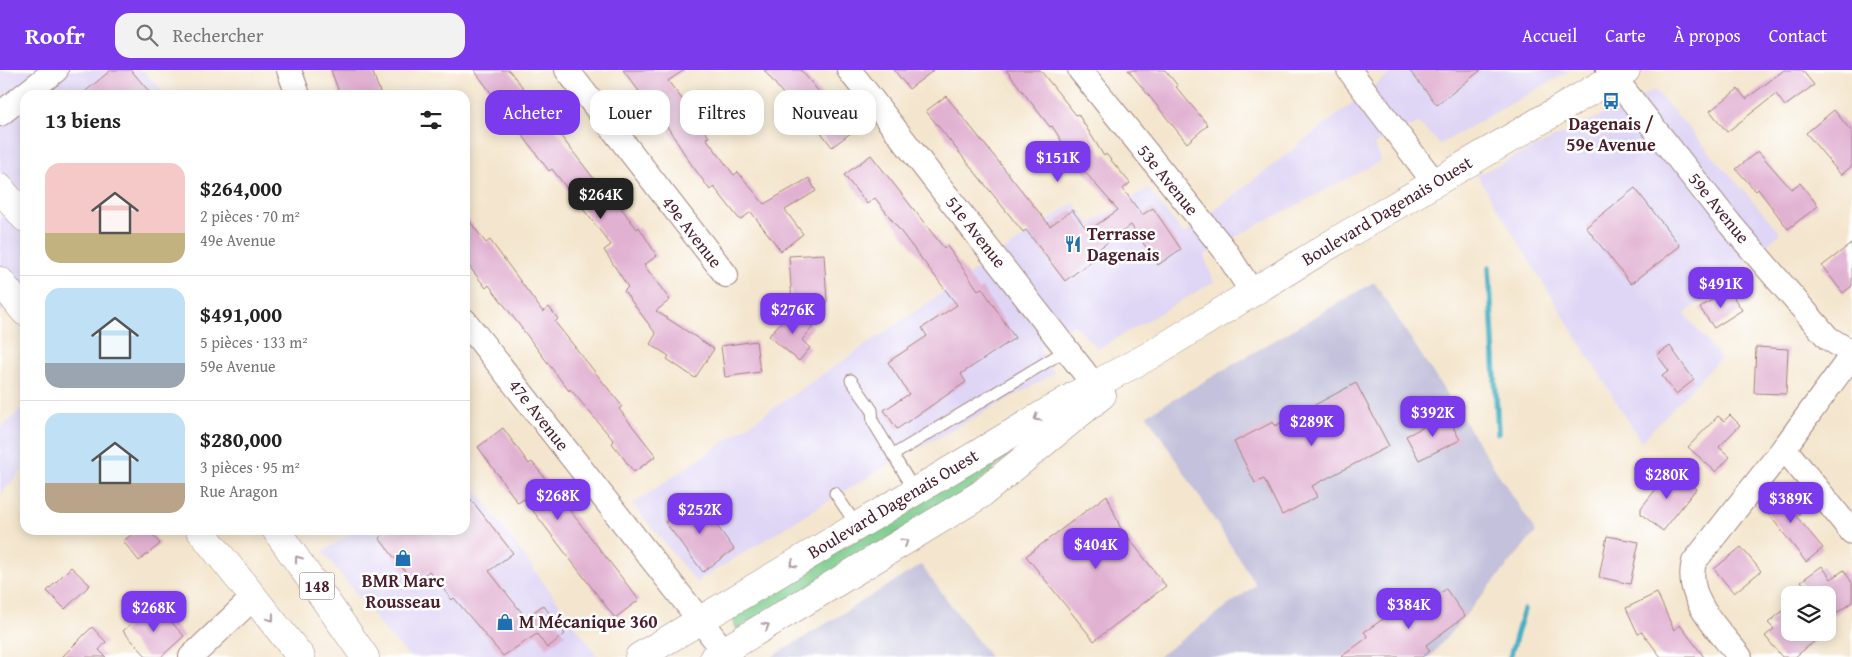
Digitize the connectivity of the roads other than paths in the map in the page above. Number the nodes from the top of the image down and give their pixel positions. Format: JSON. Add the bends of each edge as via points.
{"nodes":[{"id":1,"x":56,"y":70,"type":"edge"},
{"id":2,"x":289,"y":70,"type":"edge"},
{"id":3,"x":567,"y":70,"type":"edge"},
{"id":4,"x":849,"y":70,"type":"edge"},
{"id":5,"x":1080,"y":70,"type":"edge"},
{"id":6,"x":1349,"y":70,"type":"edge"},
{"id":7,"x":1616,"y":72,"type":"edge"},
{"id":8,"x":31,"y":90,"type":"edge"},
{"id":9,"x":296,"y":90,"type":"edge"},
{"id":10,"x":20,"y":98,"type":"edge"},
{"id":11,"x":0,"y":114,"type":"edge"},
{"id":12,"x":1434,"y":182,"type":"junction"},
{"id":13,"x":0,"y":188,"type":"edge"},
{"id":14,"x":20,"y":212,"type":"edge"},
{"id":15,"x":726,"y":275,"type":"dead end"},
{"id":16,"x":1252,"y":292,"type":"junction"},
{"id":17,"x":470,"y":327,"type":"edge"},
{"id":18,"x":1068,"y":349,"type":"junction"},
{"id":19,"x":1852,"y":354,"type":"edge"},
{"id":20,"x":851,"y":380,"type":"dead end"},
{"id":21,"x":1098,"y":390,"type":"junction"},
{"id":22,"x":1784,"y":448,"type":"junction"},
{"id":23,"x":893,"y":455,"type":"junction"},
{"id":24,"x":915,"y":491,"type":"junction"},
{"id":25,"x":835,"y":493,"type":"dead end"},
{"id":26,"x":857,"y":526,"type":"junction"},
{"id":27,"x":1852,"y":532,"type":"edge"},
{"id":28,"x":204,"y":535,"type":"edge"},
{"id":29,"x":280,"y":535,"type":"edge"},
{"id":30,"x":254,"y":597,"type":"junction"},
{"id":31,"x":700,"y":620,"type":"junction"},
{"id":32,"x":366,"y":652,"type":"edge"},
{"id":33,"x":719,"y":654,"type":"edge"},
{"id":34,"x":190,"y":657,"type":"edge"},
{"id":35,"x":301,"y":657,"type":"edge"},
{"id":36,"x":639,"y":657,"type":"edge"},
{"id":37,"x":1740,"y":657,"type":"edge"}],
"edges":[{"from":1,"to":8,"type":"street"},
{"from":2,"to":9,"type":"street"},
{"from":3,"to":15,"type":"street","name":"49e Avenue"},
{"from":4,"to":18,"type":"street","name":"51e Avenue"},
{"from":5,"to":16,"type":"street","name":"53e Avenue","via":[[1224,249]]},
{"from":6,"to":12,"type":"street"},
{"from":7,"to":12,"type":"main road","name":"Boulevard Dagenais Ouest"},
{"from":7,"to":19,"type":"street","name":"59e Avenue","via":[[1730,224],[1828,338]]},
{"from":10,"to":11,"type":"street"},
{"from":12,"to":16,"type":"main road","name":"Boulevard Dagenais Ouest"},
{"from":13,"to":14,"type":"main road"},
{"from":16,"to":21,"type":"main road","name":"Boulevard Dagenais Ouest"},
{"from":17,"to":31,"type":"street","name":"47e Avenue"},
{"from":18,"to":21,"type":"street","name":"51e Avenue"},
{"from":18,"to":23,"type":"lane"},
{"from":19,"to":22,"type":"street"},
{"from":20,"to":23,"type":"lane","via":[[872,410],[873,422]]},
{"from":21,"to":24,"type":"main road","name":"Boulevard Dagenais Ouest","one_way":true},
{"from":33,"to":21,"type":"main road","name":"Boulevard Dagenais Ouest","one_way":true,"via":[[980,495]]},
{"from":22,"to":27,"type":"street"},
{"from":22,"to":37,"type":"street","via":[[1694,562],[1694,592],[1706,614]]},
{"from":23,"to":24,"type":"lane"},
{"from":24,"to":26,"type":"main road","name":"Boulevard Dagenais Ouest"},
{"from":25,"to":26,"type":"lane"},
{"from":26,"to":31,"type":"main road","name":"Boulevard Dagenais Ouest","one_way":true},
{"from":28,"to":30,"type":"main road"},
{"from":32,"to":29,"type":"main road","number":"148","one_way":true},
{"from":30,"to":34,"type":"street"},
{"from":30,"to":35,"type":"main road","one_way":true},
{"from":31,"to":33,"type":"street","name":"47e Avenue"},
{"from":31,"to":36,"type":"main road","name":"Boulevard Dagenais Ouest"}]}
